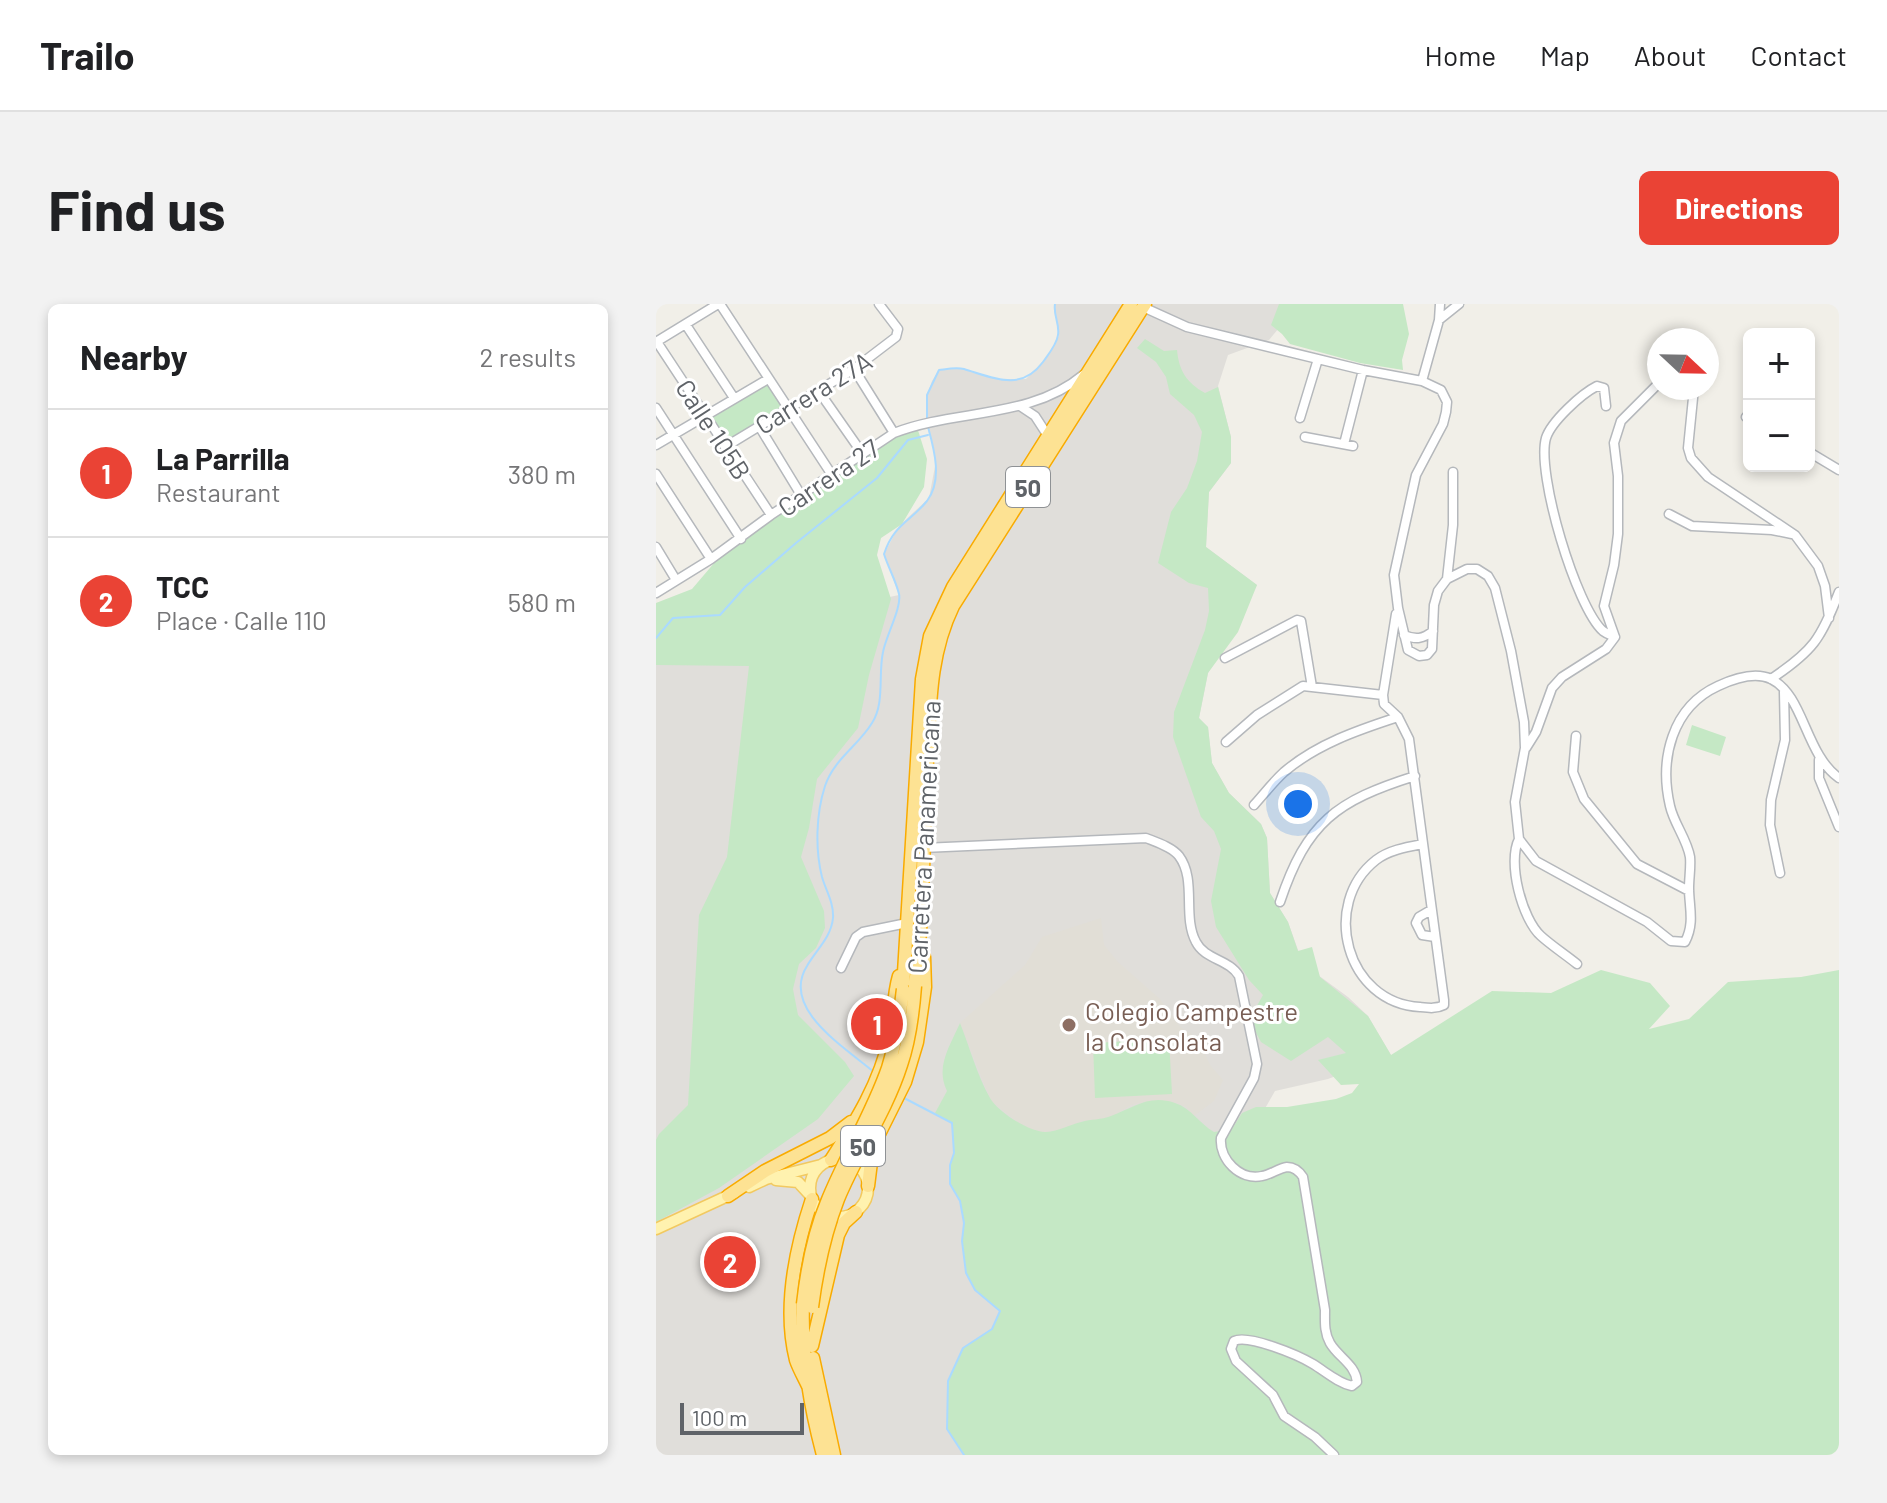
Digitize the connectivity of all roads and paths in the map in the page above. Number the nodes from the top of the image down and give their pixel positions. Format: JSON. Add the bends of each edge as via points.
{"nodes":[{"id":1,"x":719,"y":304,"type":"edge"},
{"id":2,"x":879,"y":304,"type":"edge"},
{"id":3,"x":1440,"y":304,"type":"edge"},
{"id":4,"x":1459,"y":304,"type":"edge"},
{"id":5,"x":1140,"y":305,"type":"edge"},
{"id":6,"x":1439,"y":320,"type":"junction"},
{"id":7,"x":686,"y":325,"type":"junction"},
{"id":8,"x":657,"y":342,"type":"edge"},
{"id":9,"x":1318,"y":359,"type":"junction"},
{"id":10,"x":1091,"y":368,"type":"junction"},
{"id":11,"x":854,"y":369,"type":"junction"},
{"id":12,"x":1363,"y":370,"type":"junction"},
{"id":13,"x":768,"y":379,"type":"junction"},
{"id":14,"x":1422,"y":381,"type":"junction"},
{"id":15,"x":818,"y":390,"type":"junction"},
{"id":16,"x":1647,"y":395,"type":"edge"},
{"id":17,"x":734,"y":398,"type":"junction"},
{"id":18,"x":1693,"y":400,"type":"edge"},
{"id":19,"x":1020,"y":406,"type":"junction"},
{"id":20,"x":1606,"y":406,"type":"dead end"},
{"id":21,"x":656,"y":408,"type":"edge"},
{"id":22,"x":789,"y":408,"type":"junction"},
{"id":23,"x":706,"y":416,"type":"junction"},
{"id":24,"x":1300,"y":418,"type":"dead end"},
{"id":25,"x":759,"y":426,"type":"junction"},
{"id":26,"x":894,"y":433,"type":"junction"},
{"id":27,"x":673,"y":435,"type":"junction"},
{"id":28,"x":1048,"y":436,"type":"junction"},
{"id":29,"x":1305,"y":437,"type":"dead end"},
{"id":30,"x":656,"y":445,"type":"edge"},
{"id":31,"x":725,"y":447,"type":"junction"},
{"id":32,"x":862,"y":453,"type":"junction"},
{"id":33,"x":1815,"y":456,"type":"edge"},
{"id":34,"x":1839,"y":470,"type":"edge"},
{"id":35,"x":1453,"y":472,"type":"dead end"},
{"id":36,"x":656,"y":474,"type":"edge"},
{"id":37,"x":832,"y":475,"type":"junction"},
{"id":38,"x":801,"y":495,"type":"junction"},
{"id":39,"x":1669,"y":514,"type":"dead end"},
{"id":40,"x":771,"y":515,"type":"junction"},
{"id":41,"x":1795,"y":535,"type":"junction"},
{"id":42,"x":741,"y":539,"type":"junction"},
{"id":43,"x":656,"y":547,"type":"edge"},
{"id":44,"x":711,"y":559,"type":"junction"},
{"id":45,"x":1447,"y":579,"type":"junction"},
{"id":46,"x":676,"y":580,"type":"junction"},
{"id":47,"x":1839,"y":592,"type":"edge"},
{"id":48,"x":656,"y":593,"type":"edge"},
{"id":49,"x":1398,"y":608,"type":"junction"},
{"id":50,"x":1829,"y":618,"type":"junction"},
{"id":51,"x":1433,"y":631,"type":"junction"},
{"id":52,"x":1404,"y":635,"type":"junction"},
{"id":53,"x":1615,"y":637,"type":"junction"},
{"id":54,"x":1225,"y":658,"type":"dead end"},
{"id":55,"x":1771,"y":679,"type":"junction"},
{"id":56,"x":1312,"y":687,"type":"junction"},
{"id":57,"x":1784,"y":691,"type":"junction"},
{"id":58,"x":1383,"y":695,"type":"junction"},
{"id":59,"x":1398,"y":717,"type":"junction"},
{"id":60,"x":1576,"y":736,"type":"dead end"},
{"id":61,"x":1226,"y":742,"type":"dead end"},
{"id":62,"x":1525,"y":748,"type":"junction"},
{"id":63,"x":1819,"y":759,"type":"junction"},
{"id":64,"x":1415,"y":776,"type":"junction"},
{"id":65,"x":1839,"y":778,"type":"edge"},
{"id":66,"x":1254,"y":805,"type":"dead end"},
{"id":67,"x":1839,"y":827,"type":"edge"},
{"id":68,"x":1519,"y":839,"type":"junction"},
{"id":69,"x":1423,"y":844,"type":"junction"},
{"id":70,"x":923,"y":848,"type":"junction"},
{"id":71,"x":1780,"y":873,"type":"dead end"},
{"id":72,"x":1689,"y":891,"type":"junction"},
{"id":73,"x":1280,"y":902,"type":"dead end"},
{"id":74,"x":1431,"y":910,"type":"junction"},
{"id":75,"x":907,"y":923,"type":"junction"},
{"id":76,"x":921,"y":934,"type":"junction"},
{"id":77,"x":1435,"y":937,"type":"junction"},
{"id":78,"x":906,"y":950,"type":"junction"},
{"id":79,"x":1577,"y":964,"type":"dead end"},
{"id":80,"x":841,"y":968,"type":"dead end"},
{"id":81,"x":909,"y":988,"type":"junction"},
{"id":82,"x":857,"y":1117,"type":"junction"},
{"id":83,"x":827,"y":1162,"type":"junction"},
{"id":84,"x":766,"y":1179,"type":"junction"},
{"id":85,"x":868,"y":1186,"type":"junction"},
{"id":86,"x":728,"y":1196,"type":"junction"},
{"id":87,"x":812,"y":1198,"type":"junction"},
{"id":88,"x":856,"y":1212,"type":"junction"},
{"id":89,"x":656,"y":1229,"type":"edge"},
{"id":90,"x":808,"y":1305,"type":"junction"},
{"id":91,"x":812,"y":1346,"type":"junction"},
{"id":92,"x":809,"y":1388,"type":"junction"},
{"id":93,"x":823,"y":1455,"type":"edge"},
{"id":94,"x":834,"y":1455,"type":"edge"},
{"id":95,"x":1334,"y":1455,"type":"edge"}],
"edges":[{"from":1,"to":7,"type":"street"},
{"from":1,"to":13,"type":"street"},
{"from":2,"to":11,"type":"street","name":"Carrera 27A","via":[[898,333]]},
{"from":3,"to":6,"type":"street"},
{"from":4,"to":6,"type":"street"},
{"from":5,"to":9,"type":"street","via":[[1187,327]]},
{"from":5,"to":10,"type":"highway","name":"Carretera Panamericana","number":"50"},
{"from":5,"to":70,"type":"highway","name":"Carretera Panamericana","number":"50","via":[[946,620],[931,679]]},
{"from":6,"to":14,"type":"street"},
{"from":7,"to":8,"type":"street"},
{"from":7,"to":17,"type":"street"},
{"from":8,"to":23,"type":"street","name":"Calle 105B"},
{"from":9,"to":12,"type":"street"},
{"from":9,"to":24,"type":"street"},
{"from":10,"to":19,"type":"street","name":"Carrera 27","via":[[1062,389]]},
{"from":10,"to":28,"type":"highway","name":"Carretera Panamericana","number":"50"},
{"from":11,"to":15,"type":"street","name":"Carrera 27A"},
{"from":11,"to":26,"type":"street"},
{"from":12,"to":14,"type":"street"},
{"from":12,"to":29,"type":"street","via":[[1348,445]]},
{"from":13,"to":17,"type":"street"},
{"from":13,"to":22,"type":"street"},
{"from":14,"to":49,"type":"street","via":[[1441,390],[1446,412],[1416,475],[1394,575]]},
{"from":15,"to":22,"type":"street","name":"Carrera 27A"},
{"from":15,"to":32,"type":"street"},
{"from":16,"to":53,"type":"street","via":[[1621,421],[1614,443],[1618,534],[1604,606]]},
{"from":17,"to":23,"type":"street"},
{"from":18,"to":41,"type":"street","via":[[1691,458],[1708,477]]},
{"from":19,"to":26,"type":"street","name":"Carrera 27"},
{"from":19,"to":28,"type":"street","via":[[1035,416]]},
{"from":20,"to":53,"type":"street","via":[[1604,388],[1586,391],[1551,426],[1543,453],[1550,503],[1572,572],[1603,631]]},
{"from":21,"to":27,"type":"street"},
{"from":22,"to":25,"type":"street","name":"Carrera 27A"},
{"from":22,"to":37,"type":"street"},
{"from":23,"to":27,"type":"street"},
{"from":23,"to":31,"type":"street","name":"Calle 105B"},
{"from":25,"to":31,"type":"street","name":"Carrera 27A"},
{"from":25,"to":38,"type":"street"},
{"from":26,"to":32,"type":"street","name":"Carrera 27"},
{"from":27,"to":30,"type":"street"},
{"from":27,"to":42,"type":"street"},
{"from":28,"to":75,"type":"highway","name":"Carretera Panamericana","number":"50","via":[[953,587],[930,636],[922,679]]},
{"from":31,"to":40,"type":"street","name":"Calle 105B"},
{"from":32,"to":37,"type":"street","name":"Carrera 27"},
{"from":33,"to":34,"type":"street"},
{"from":35,"to":45,"type":"street"},
{"from":36,"to":44,"type":"street"},
{"from":37,"to":38,"type":"street","name":"Carrera 27"},
{"from":38,"to":40,"type":"street","name":"Carrera 27"},
{"from":39,"to":41,"type":"street","via":[[1692,526]]},
{"from":40,"to":42,"type":"street","name":"Carrera 27"},
{"from":41,"to":50,"type":"street","via":[[1818,566]]},
{"from":42,"to":44,"type":"street","name":"Carrera 27"},
{"from":43,"to":46,"type":"street"},
{"from":44,"to":46,"type":"street","name":"Carrera 27"},
{"from":45,"to":51,"type":"street","via":[[1434,605]]},
{"from":45,"to":62,"type":"street","via":[[1477,569],[1495,588],[1511,651]]},
{"from":46,"to":48,"type":"street","name":"Carrera 27"},
{"from":47,"to":50,"type":"street"},
{"from":49,"to":52,"type":"street"},
{"from":49,"to":58,"type":"street"},
{"from":50,"to":55,"type":"street","via":[[1812,648]]},
{"from":51,"to":52,"type":"street","via":[[1424,638]]},
{"from":51,"to":52,"type":"street","via":[[1427,655],[1408,650]]},
{"from":53,"to":62,"type":"street","via":[[1552,688]]},
{"from":54,"to":56,"type":"street","via":[[1301,621]]},
{"from":55,"to":57,"type":"street"},
{"from":55,"to":72,"type":"street","via":[[1736,678],[1711,689],[1681,715],[1673,731],[1667,787],[1690,858]]},
{"from":56,"to":58,"type":"street"},
{"from":56,"to":61,"type":"street","via":[[1294,690]]},
{"from":57,"to":63,"type":"street"},
{"from":57,"to":71,"type":"street","via":[[1785,740],[1770,825]]},
{"from":58,"to":59,"type":"street","via":[[1384,704]]},
{"from":59,"to":64,"type":"street","via":[[1409,739]]},
{"from":59,"to":66,"type":"street","via":[[1317,749]]},
{"from":60,"to":72,"type":"street","via":[[1573,772],[1584,799],[1637,864]]},
{"from":62,"to":68,"type":"street","via":[[1515,802]]},
{"from":63,"to":65,"type":"street"},
{"from":63,"to":67,"type":"street","via":[[1819,778]]},
{"from":64,"to":69,"type":"street"},
{"from":64,"to":73,"type":"street","via":[[1374,789],[1337,809],[1311,835]]},
{"from":68,"to":72,"type":"street","via":[[1536,861],[1647,922],[1671,941],[1685,942],[1691,931]]},
{"from":68,"to":79,"type":"street","via":[[1513,850],[1516,880],[1530,920],[1539,935]]},
{"from":69,"to":74,"type":"street"},
{"from":69,"to":77,"type":"street","via":[[1378,858],[1361,874],[1349,896],[1346,944],[1355,968],[1391,999],[1439,1008],[1444,1000]]},
{"from":70,"to":76,"type":"highway","name":"Carretera Panamericana","number":"50"},
{"from":70,"to":95,"type":"street","via":[[1146,838],[1178,854],[1194,940],[1239,976],[1257,1064],[1220,1147],[1228,1163],[1246,1177],[1286,1167],[1303,1177],[1325,1329],[1357,1382],[1345,1384],[1309,1362],[1255,1341],[1240,1338],[1231,1349],[1236,1361],[1273,1395],[1284,1416]]},
{"from":74,"to":77,"type":"street"},
{"from":74,"to":77,"type":"street","via":[[1416,923],[1422,935]]},
{"from":75,"to":78,"type":"highway","name":"Carretera Panamericana","number":"50"},
{"from":75,"to":80,"type":"street","via":[[863,932]]},
{"from":76,"to":81,"type":"highway","name":"Carretera Panamericana","number":"50"},
{"from":76,"to":85,"type":"highway","via":[[925,987],[917,1042],[905,1082],[873,1146]]},
{"from":78,"to":81,"type":"highway","name":"Carretera Panamericana","number":"50"},
{"from":78,"to":82,"type":"highway","via":[[884,1059]]},
{"from":81,"to":90,"type":"highway","name":"Carretera Panamericana","number":"50","bridge":true,"via":[[884,1077],[817,1231],[807,1266]]},
{"from":82,"to":83,"type":"highway"},
{"from":82,"to":86,"type":"highway"},
{"from":83,"to":84,"type":"main road"},
{"from":83,"to":85,"type":"main road","via":[[856,1164]]},
{"from":83,"to":87,"type":"main road","via":[[812,1179]]},
{"from":84,"to":86,"type":"main road"},
{"from":84,"to":87,"type":"main road","via":[[798,1182]]},
{"from":85,"to":88,"type":"main road"},
{"from":86,"to":89,"type":"main road"},
{"from":87,"to":88,"type":"main road","via":[[828,1215]]},
{"from":87,"to":92,"type":"highway","via":[[796,1266],[792,1324],[796,1361]]},
{"from":88,"to":91,"type":"highway","via":[[838,1235]]},
{"from":90,"to":91,"type":"highway","name":"Carretera Panamericana","number":"50"},
{"from":90,"to":92,"type":"highway","name":"Carretera Panamericana","number":"50","via":[[803,1337]]},
{"from":91,"to":94,"type":"highway","name":"Carretera Panamericana","number":"50"},
{"from":92,"to":93,"type":"highway","name":"Carretera Panamericana","number":"50"}]}
